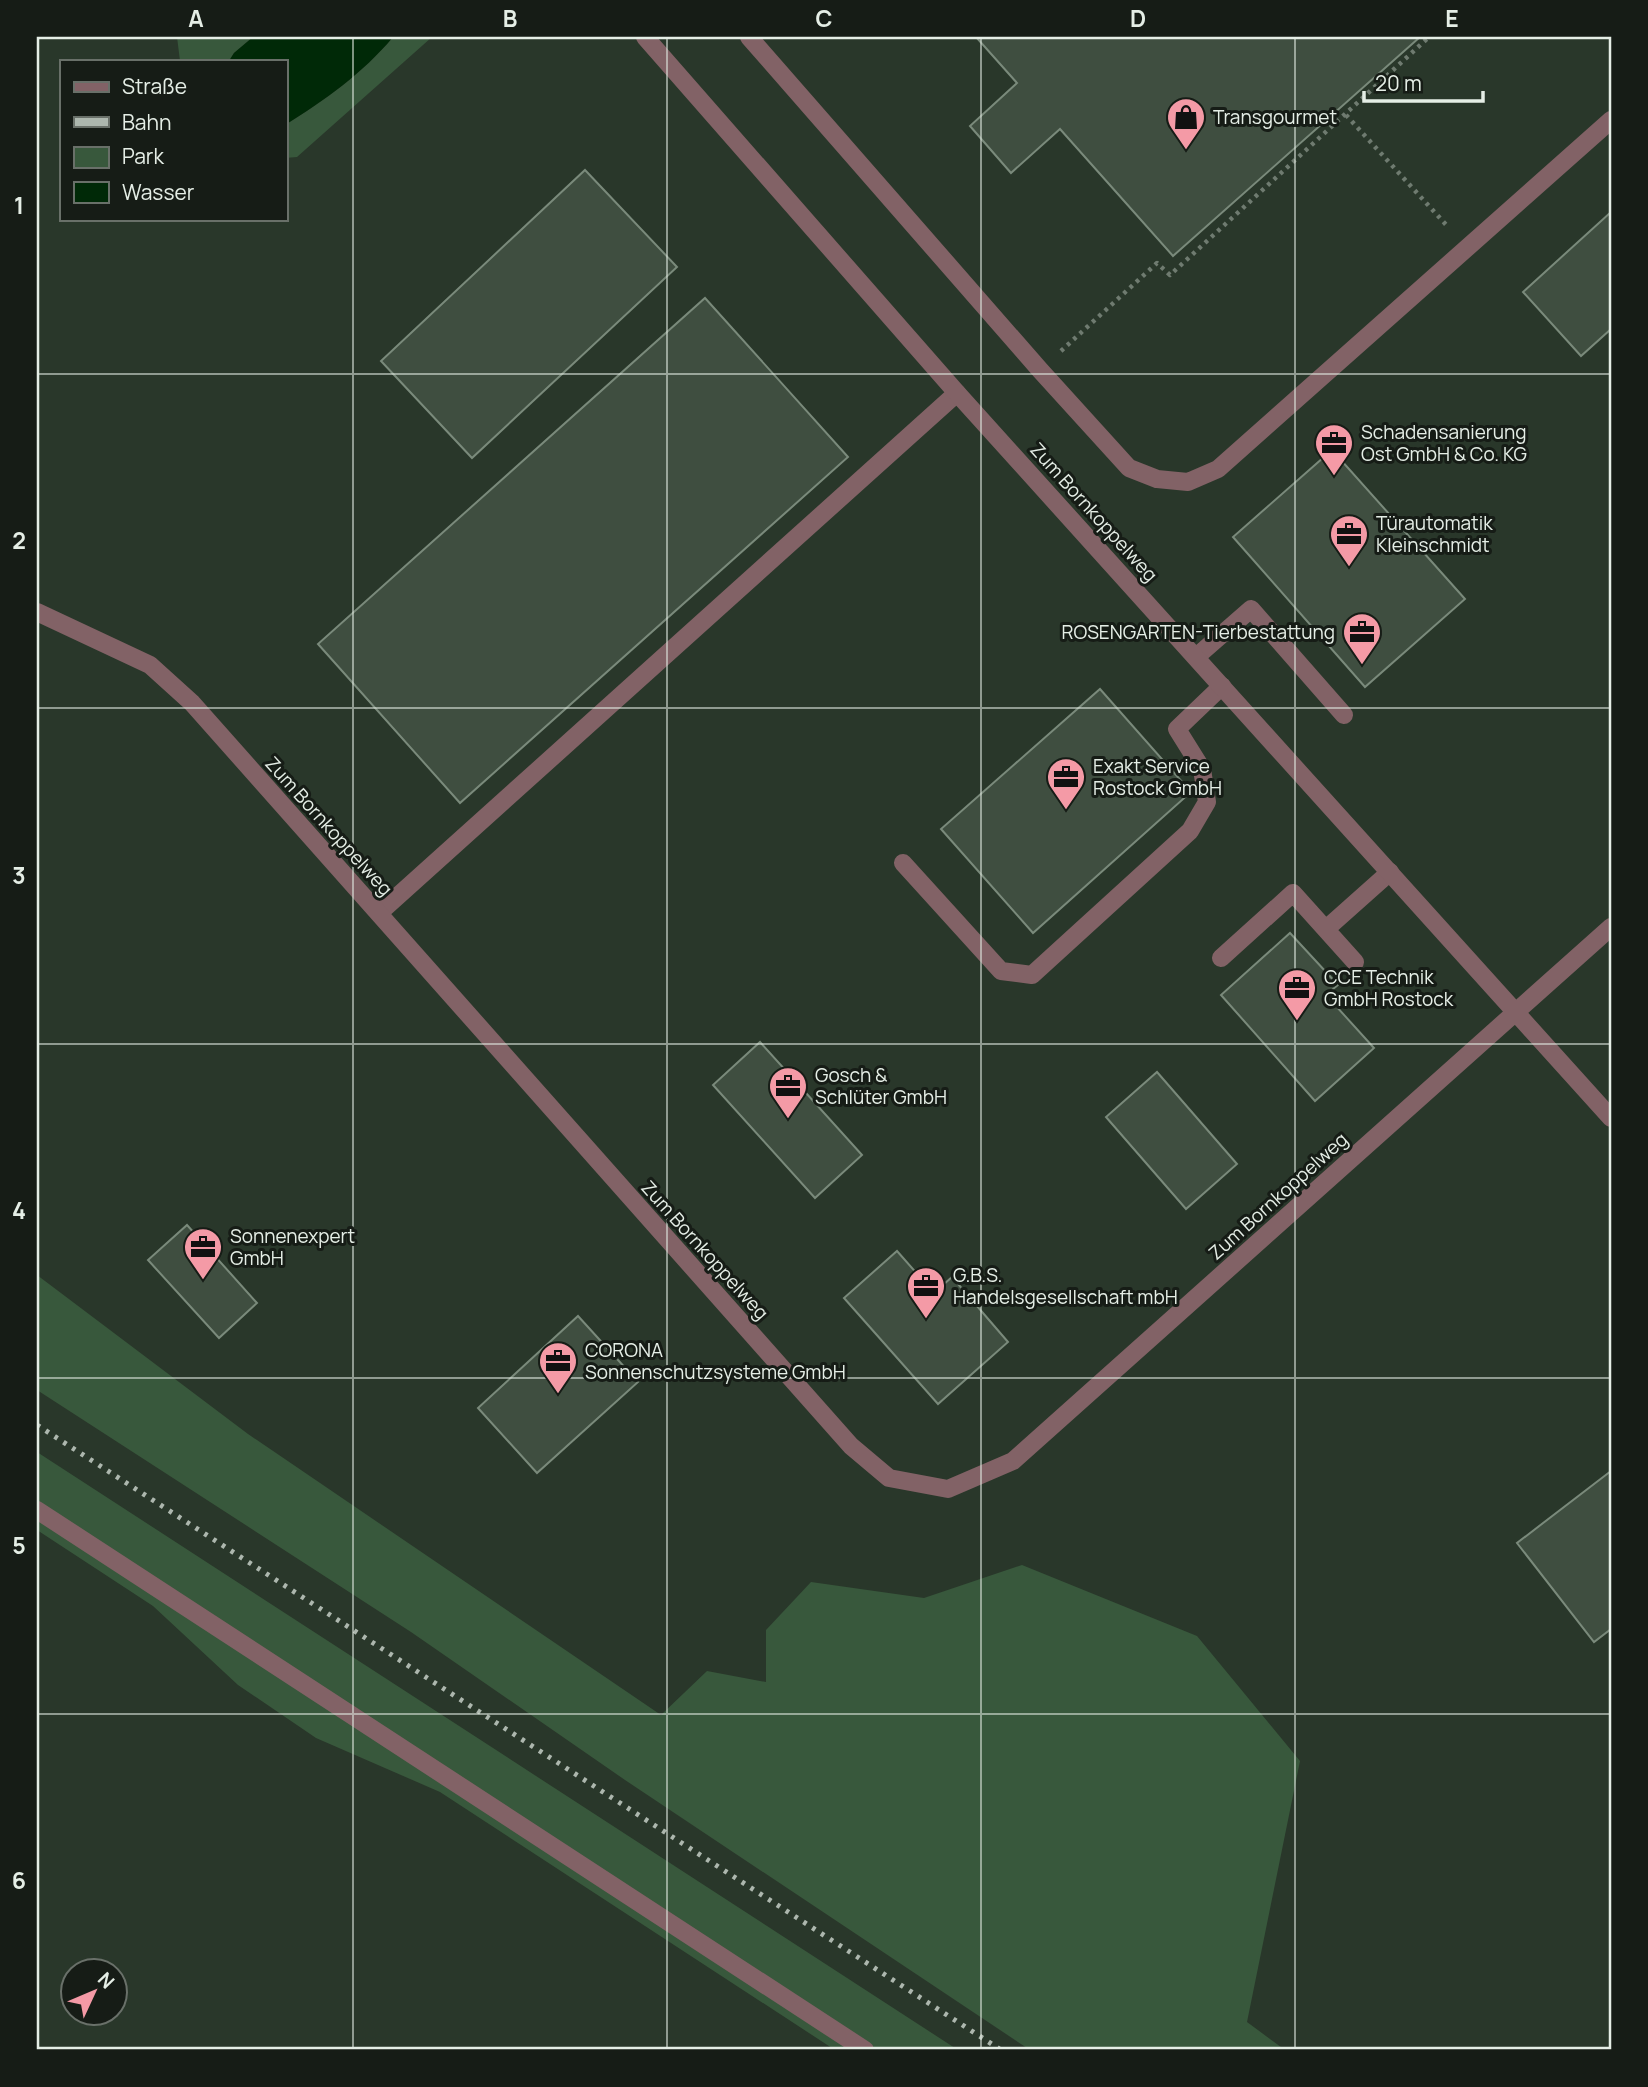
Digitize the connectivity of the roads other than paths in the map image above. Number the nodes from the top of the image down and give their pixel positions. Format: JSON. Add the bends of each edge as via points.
{"nodes":[{"id":1,"x":645,"y":37,"type":"edge"},
{"id":2,"x":749,"y":37,"type":"edge"},
{"id":3,"x":1611,"y":120,"type":"edge"},
{"id":4,"x":957,"y":393,"type":"junction"},
{"id":5,"x":37,"y":612,"type":"edge"},
{"id":6,"x":1196,"y":657,"type":"junction"},
{"id":7,"x":1222,"y":686,"type":"junction"},
{"id":8,"x":1344,"y":715,"type":"dead end"},
{"id":9,"x":904,"y":863,"type":"dead end"},
{"id":10,"x":1390,"y":872,"type":"junction"},
{"id":11,"x":379,"y":913,"type":"junction"},
{"id":12,"x":1611,"y":927,"type":"edge"},
{"id":13,"x":1326,"y":929,"type":"junction"},
{"id":14,"x":1221,"y":958,"type":"dead end"},
{"id":15,"x":1355,"y":962,"type":"dead end"},
{"id":16,"x":1517,"y":1011,"type":"junction"},
{"id":17,"x":1611,"y":1118,"type":"edge"},
{"id":18,"x":37,"y":1510,"type":"edge"},
{"id":19,"x":865,"y":2050,"type":"edge"}],
"edges":[{"from":1,"to":4,"type":"street","name":"Zum Bornkoppelweg"},
{"from":2,"to":3,"type":"street","via":[[1129,468],[1157,479],[1188,482],[1218,469]]},
{"from":4,"to":6,"type":"street","name":"Zum Bornkoppelweg"},
{"from":4,"to":11,"type":"street"},
{"from":5,"to":11,"type":"street","name":"Zum Bornkoppelweg","via":[[150,665],[192,704]]},
{"from":6,"to":7,"type":"street","name":"Zum Bornkoppelweg"},
{"from":6,"to":8,"type":"street","via":[[1251,609]]},
{"from":7,"to":9,"type":"street","via":[[1177,729],[1202,769],[1207,802],[1191,831],[1032,975],[1001,971]]},
{"from":7,"to":10,"type":"street","name":"Zum Bornkoppelweg"},
{"from":10,"to":13,"type":"street"},
{"from":10,"to":16,"type":"street","name":"Zum Bornkoppelweg"},
{"from":11,"to":16,"type":"street","name":"Zum Bornkoppelweg","via":[[851,1446],[889,1478],[948,1489],[1013,1461]]},
{"from":12,"to":16,"type":"street","name":"Zum Bornkoppelweg"},
{"from":13,"to":14,"type":"street","via":[[1293,893]]},
{"from":13,"to":15,"type":"street"},
{"from":16,"to":17,"type":"street","name":"Zum Bornkoppelweg"},
{"from":18,"to":19,"type":"street"}]}
